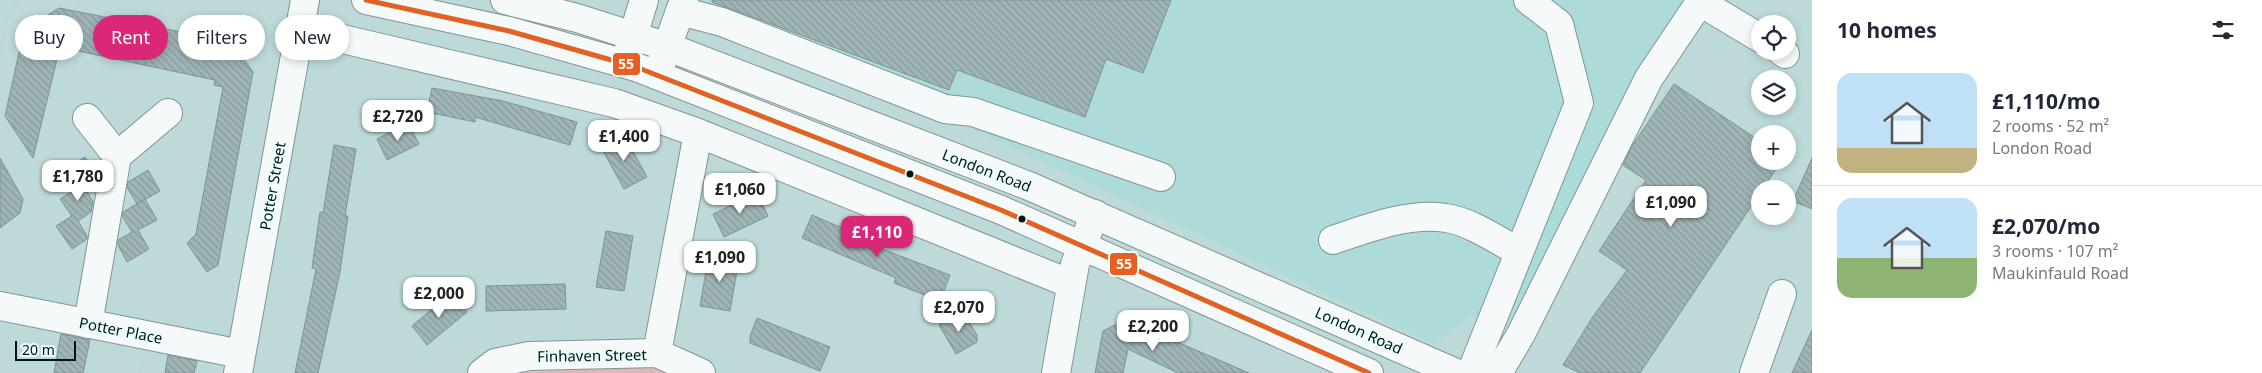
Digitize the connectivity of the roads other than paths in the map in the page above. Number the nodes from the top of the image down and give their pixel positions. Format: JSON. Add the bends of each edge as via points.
{"nodes":[{"id":1,"x":305,"y":0,"type":"edge"},
{"id":2,"x":366,"y":0,"type":"edge"},
{"id":3,"x":505,"y":0,"type":"edge"},
{"id":4,"x":644,"y":0,"type":"edge"},
{"id":5,"x":1528,"y":0,"type":"edge"},
{"id":6,"x":682,"y":5,"type":"edge"},
{"id":7,"x":302,"y":15,"type":"edge"},
{"id":8,"x":1751,"y":33,"type":"edge"},
{"id":9,"x":633,"y":35,"type":"junction"},
{"id":10,"x":349,"y":46,"type":"edge"},
{"id":11,"x":668,"y":47,"type":"junction"},
{"id":12,"x":295,"y":60,"type":"edge"},
{"id":13,"x":624,"y":63,"type":"junction"},
{"id":14,"x":657,"y":75,"type":"junction"},
{"id":15,"x":168,"y":114,"type":"dead end"},
{"id":16,"x":87,"y":118,"type":"dead end"},
{"id":17,"x":698,"y":133,"type":"junction"},
{"id":18,"x":117,"y":156,"type":"junction"},
{"id":19,"x":1161,"y":177,"type":"dead end"},
{"id":20,"x":1096,"y":214,"type":"junction"},
{"id":21,"x":1333,"y":240,"type":"dead end"},
{"id":22,"x":1082,"y":246,"type":"junction"},
{"id":23,"x":1519,"y":252,"type":"junction"},
{"id":24,"x":1071,"y":284,"type":"junction"},
{"id":25,"x":1782,"y":294,"type":"dead end"},
{"id":26,"x":0,"y":306,"type":"edge"},
{"id":27,"x":88,"y":324,"type":"junction"},
{"id":28,"x":657,"y":353,"type":"junction"},
{"id":29,"x":240,"y":364,"type":"edge"},
{"id":30,"x":482,"y":373,"type":"edge"},
{"id":31,"x":701,"y":373,"type":"edge"},
{"id":32,"x":1056,"y":373,"type":"edge"},
{"id":33,"x":1369,"y":373,"type":"edge"},
{"id":34,"x":1456,"y":373,"type":"edge"},
{"id":35,"x":1471,"y":373,"type":"edge"},
{"id":36,"x":1498,"y":373,"type":"edge"},
{"id":37,"x":1754,"y":373,"type":"edge"}],
"edges":[{"from":1,"to":7,"type":"street","name":"Potter Street"},
{"from":2,"to":13,"type":"street","via":[[509,31]]},
{"from":3,"to":9,"type":"street","name":"London Road"},
{"from":4,"to":9,"type":"street"},
{"from":5,"to":23,"type":"street","via":[[1559,24],[1579,103]]},
{"from":6,"to":11,"type":"street"},
{"from":6,"to":19,"type":"street","via":[[945,109],[973,112]]},
{"from":8,"to":36,"type":"street","via":[[1700,2],[1648,78]]},
{"from":9,"to":11,"type":"street","name":"London Road"},
{"from":9,"to":13,"type":"street"},
{"from":10,"to":17,"type":"street","via":[[614,103]]},
{"from":11,"to":14,"type":"street"},
{"from":11,"to":20,"type":"street","name":"London Road"},
{"from":12,"to":29,"type":"street","name":"Potter Street"},
{"from":13,"to":14,"type":"street"},
{"from":14,"to":22,"type":"street","via":[[992,206]]},
{"from":15,"to":18,"type":"street"},
{"from":16,"to":18,"type":"street"},
{"from":17,"to":24,"type":"street"},
{"from":17,"to":28,"type":"street"},
{"from":18,"to":27,"type":"street"},
{"from":20,"to":22,"type":"street"},
{"from":20,"to":34,"type":"street","name":"London Road"},
{"from":21,"to":23,"type":"street","via":[[1405,219],[1427,216],[1448,218]]},
{"from":22,"to":24,"type":"street"},
{"from":22,"to":33,"type":"street"},
{"from":23,"to":35,"type":"street"},
{"from":24,"to":32,"type":"street"},
{"from":25,"to":37,"type":"street"},
{"from":26,"to":27,"type":"street","name":"Potter Place"},
{"from":27,"to":29,"type":"street","name":"Potter Place"},
{"from":28,"to":30,"type":"street","name":"Finhaven Street","via":[[529,356],[495,363]]},
{"from":28,"to":31,"type":"street","name":"Finhaven Street"}]}
